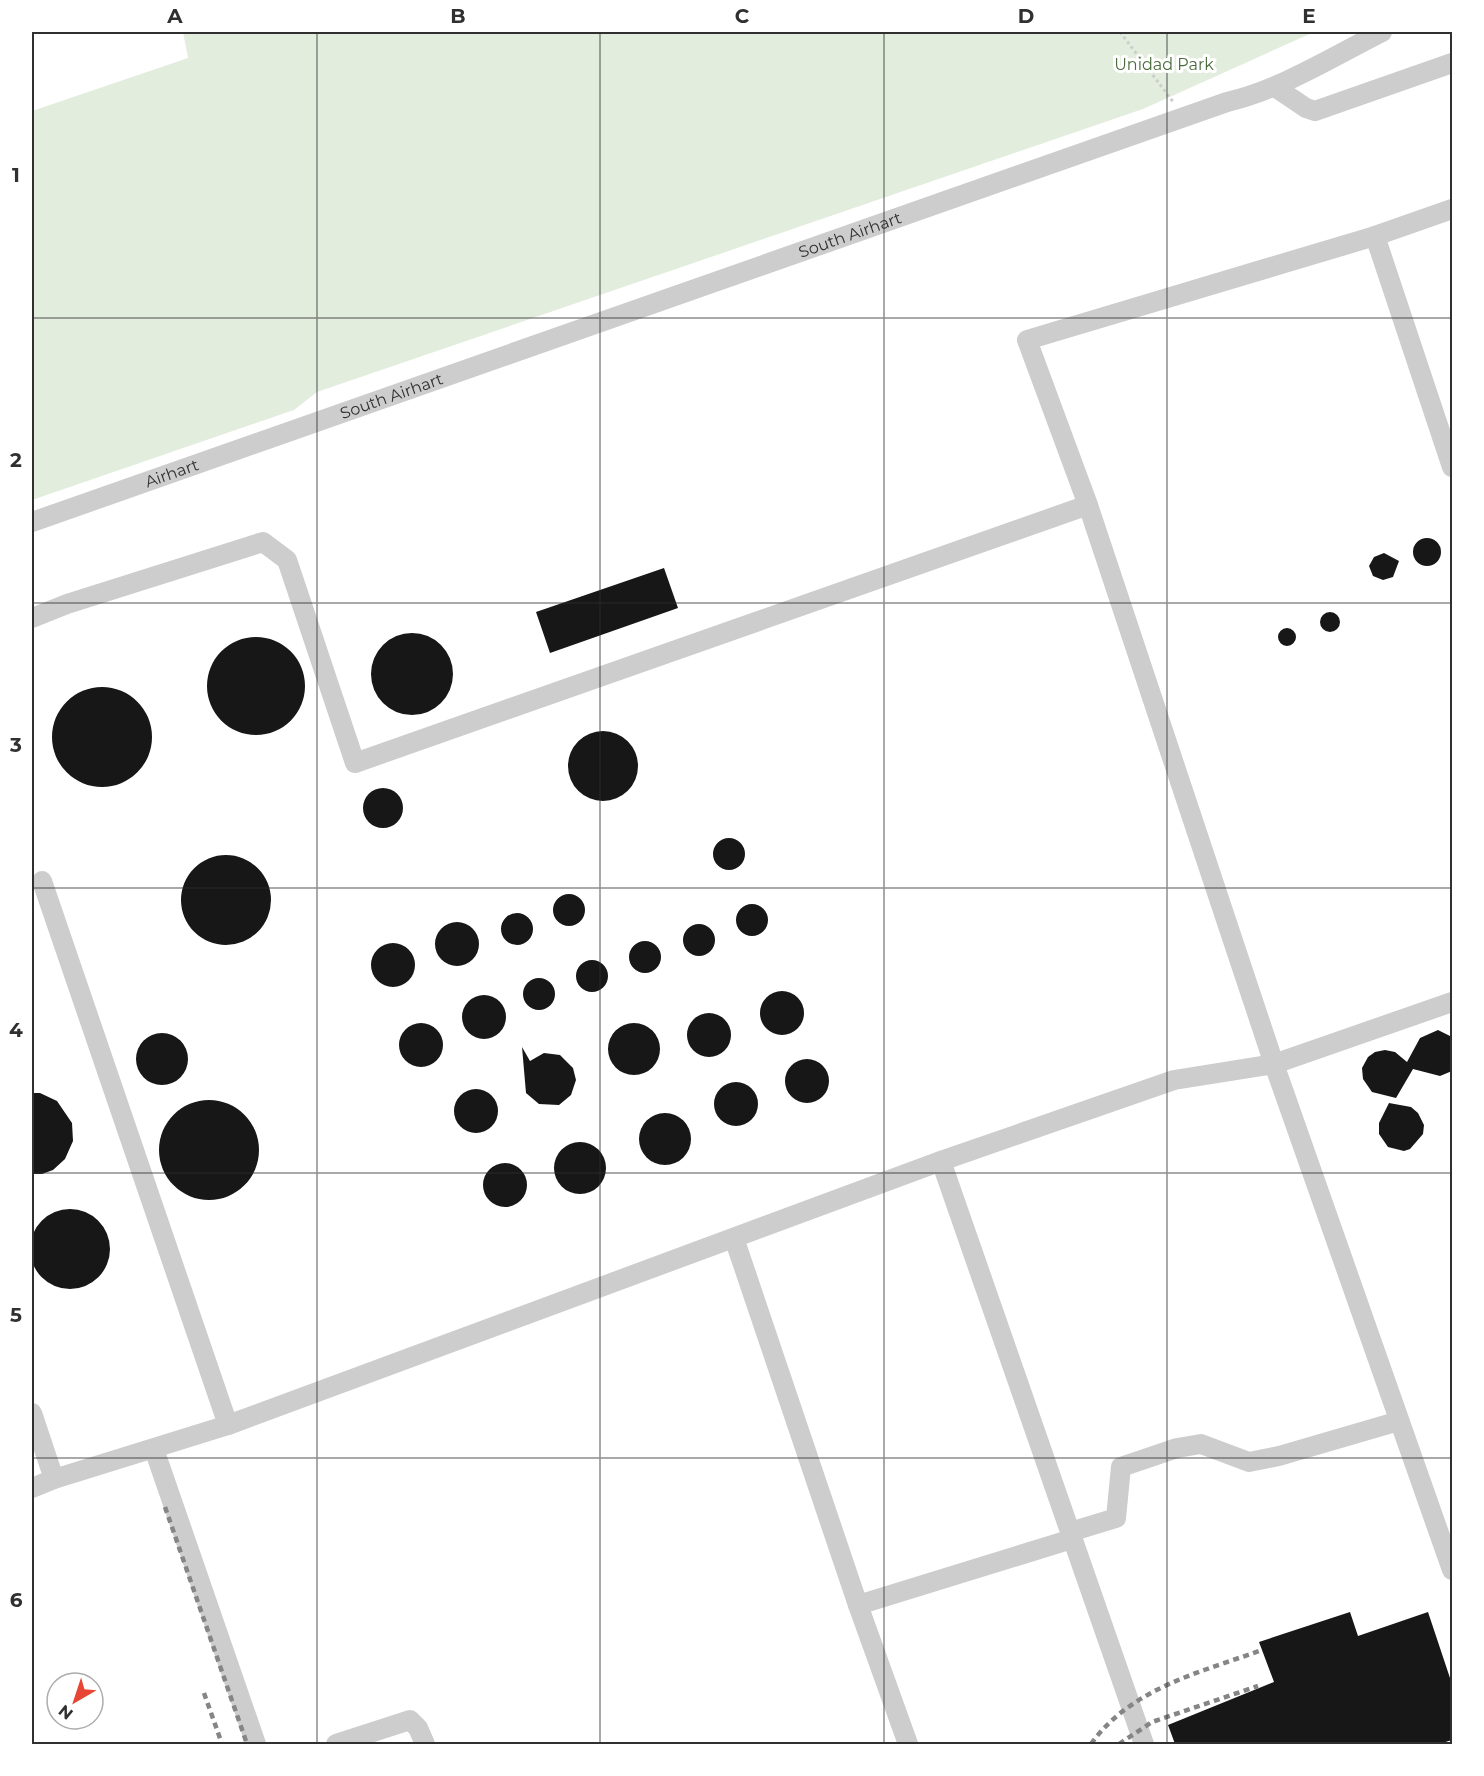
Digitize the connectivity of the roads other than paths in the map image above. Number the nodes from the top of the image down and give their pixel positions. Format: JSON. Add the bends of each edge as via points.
{"nodes":[{"id":1,"x":1382,"y":32,"type":"edge"},
{"id":2,"x":1452,"y":63,"type":"edge"},
{"id":3,"x":1275,"y":87,"type":"junction"},
{"id":4,"x":1452,"y":209,"type":"edge"},
{"id":5,"x":1375,"y":236,"type":"junction"},
{"id":6,"x":313,"y":425,"type":"joint"},
{"id":7,"x":1452,"y":467,"type":"edge"},
{"id":8,"x":1088,"y":504,"type":"junction"},
{"id":9,"x":32,"y":522,"type":"edge"},
{"id":10,"x":32,"y":618,"type":"edge"},
{"id":11,"x":42,"y":881,"type":"dead end"},
{"id":12,"x":1452,"y":1002,"type":"edge"},
{"id":13,"x":1274,"y":1064,"type":"junction"},
{"id":14,"x":941,"y":1161,"type":"junction"},
{"id":15,"x":734,"y":1238,"type":"junction"},
{"id":16,"x":32,"y":1413,"type":"edge"},
{"id":17,"x":1399,"y":1421,"type":"junction"},
{"id":18,"x":228,"y":1425,"type":"junction"},
{"id":19,"x":153,"y":1449,"type":"junction"},
{"id":20,"x":54,"y":1479,"type":"junction"},
{"id":21,"x":32,"y":1488,"type":"edge"},
{"id":22,"x":1071,"y":1535,"type":"junction"},
{"id":23,"x":1452,"y":1570,"type":"edge"},
{"id":24,"x":858,"y":1605,"type":"junction"},
{"id":25,"x":256,"y":1744,"type":"edge"},
{"id":26,"x":336,"y":1744,"type":"edge"},
{"id":27,"x":424,"y":1744,"type":"edge"},
{"id":28,"x":908,"y":1744,"type":"edge"},
{"id":29,"x":1144,"y":1744,"type":"edge"}],
"edges":[{"from":1,"to":3,"type":"street","name":"South Airhart"},
{"from":2,"to":3,"type":"street","via":[[1315,111]]},
{"from":3,"to":6,"type":"street","name":"South Airhart"},
{"from":4,"to":5,"type":"street"},
{"from":5,"to":7,"type":"street"},
{"from":5,"to":8,"type":"street","via":[[1027,340]]},
{"from":6,"to":9,"type":"street","name":"Airhart"},
{"from":8,"to":10,"type":"street","via":[[355,762],[287,560],[263,542]]},
{"from":8,"to":13,"type":"street"},
{"from":11,"to":18,"type":"street"},
{"from":12,"to":13,"type":"street"},
{"from":13,"to":14,"type":"street","via":[[1174,1080]]},
{"from":13,"to":17,"type":"street"},
{"from":14,"to":15,"type":"street"},
{"from":14,"to":22,"type":"street"},
{"from":15,"to":18,"type":"street"},
{"from":15,"to":24,"type":"street"},
{"from":16,"to":20,"type":"street"},
{"from":17,"to":22,"type":"street","via":[[1249,1462],[1201,1444],[1139,1460],[1121,1467],[1116,1518]]},
{"from":17,"to":23,"type":"street"},
{"from":18,"to":19,"type":"street"},
{"from":19,"to":20,"type":"street"},
{"from":19,"to":25,"type":"street"},
{"from":20,"to":21,"type":"street"},
{"from":22,"to":24,"type":"street"},
{"from":22,"to":29,"type":"street"},
{"from":24,"to":28,"type":"street"},
{"from":26,"to":27,"type":"street","via":[[410,1720]]}]}
